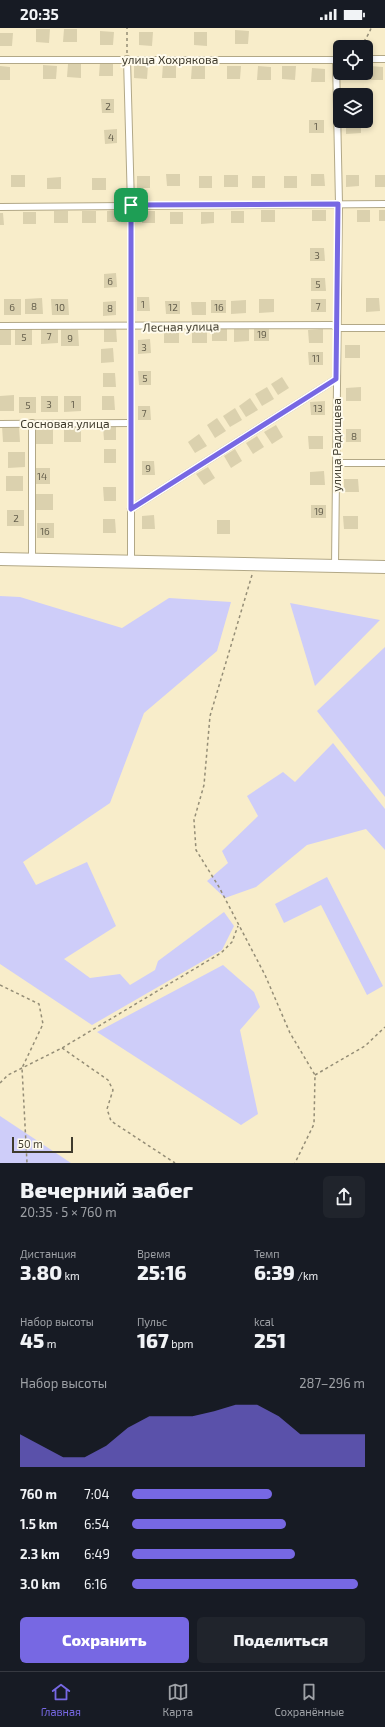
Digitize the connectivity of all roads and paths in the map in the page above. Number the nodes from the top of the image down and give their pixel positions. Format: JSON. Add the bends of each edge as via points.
{"nodes":[{"id":1,"x":127,"y":28,"type":"edge"},
{"id":2,"x":370,"y":28,"type":"edge"},
{"id":3,"x":364,"y":40,"type":"edge"},
{"id":4,"x":127,"y":59,"type":"junction"},
{"id":5,"x":373,"y":59,"type":"edge"},
{"id":6,"x":385,"y":59,"type":"edge"},
{"id":7,"x":0,"y":60,"type":"edge"},
{"id":8,"x":333,"y":60,"type":"edge"},
{"id":9,"x":338,"y":80,"type":"edge"},
{"id":10,"x":338,"y":204,"type":"junction"},
{"id":11,"x":385,"y":204,"type":"edge"},
{"id":12,"x":131,"y":205,"type":"junction"},
{"id":13,"x":0,"y":207,"type":"edge"},
{"id":14,"x":0,"y":326,"type":"edge"},
{"id":15,"x":131,"y":327,"type":"junction"},
{"id":16,"x":338,"y":328,"type":"junction"},
{"id":17,"x":385,"y":328,"type":"edge"},
{"id":18,"x":336,"y":379,"type":"junction"},
{"id":19,"x":32,"y":423,"type":"junction"},
{"id":20,"x":130,"y":423,"type":"junction"},
{"id":21,"x":0,"y":424,"type":"edge"},
{"id":22,"x":336,"y":463,"type":"junction"},
{"id":23,"x":385,"y":463,"type":"edge"},
{"id":24,"x":131,"y":509,"type":"junction"},
{"id":25,"x":0,"y":559,"type":"edge"},
{"id":26,"x":32,"y":559,"type":"junction"},
{"id":27,"x":131,"y":561,"type":"junction"},
{"id":28,"x":255,"y":564,"type":"junction"},
{"id":29,"x":335,"y":566,"type":"junction"},
{"id":30,"x":385,"y":567,"type":"edge"},
{"id":31,"x":238,"y":926,"type":"junction"},
{"id":32,"x":0,"y":985,"type":"edge"},
{"id":33,"x":385,"y":1027,"type":"edge"},
{"id":34,"x":62,"y":1048,"type":"junction"},
{"id":35,"x":22,"y":1068,"type":"junction"},
{"id":36,"x":315,"y":1075,"type":"junction"},
{"id":37,"x":0,"y":1083,"type":"edge"},
{"id":38,"x":27,"y":1163,"type":"edge"},
{"id":39,"x":175,"y":1163,"type":"edge"},
{"id":40,"x":295,"y":1163,"type":"edge"}],
"edges":[{"from":1,"to":4,"type":"path"},
{"from":2,"to":3,"type":"path","via":[[370,33]]},
{"from":4,"to":7,"type":"street","name":"улица Хохрякова"},
{"from":4,"to":8,"type":"street","name":"улица Хохрякова"},
{"from":4,"to":12,"type":"street"},
{"from":5,"to":6,"type":"street"},
{"from":9,"to":10,"type":"street","name":"улица Радищева"},
{"from":10,"to":11,"type":"street"},
{"from":10,"to":12,"type":"street"},
{"from":10,"to":16,"type":"street","name":"улица Радищева"},
{"from":12,"to":13,"type":"street"},
{"from":12,"to":15,"type":"street"},
{"from":14,"to":15,"type":"street","name":"Лесная улица"},
{"from":15,"to":16,"type":"street","name":"Лесная улица","via":[[332,325]]},
{"from":15,"to":20,"type":"street"},
{"from":16,"to":17,"type":"street","name":"Лесная улица"},
{"from":16,"to":18,"type":"street","name":"улица Радищева"},
{"from":18,"to":22,"type":"street","name":"улица Радищева"},
{"from":18,"to":24,"type":"street"},
{"from":19,"to":20,"type":"street","name":"Сосновая улица"},
{"from":19,"to":21,"type":"street","name":"Сосновая улица"},
{"from":19,"to":26,"type":"street"},
{"from":20,"to":24,"type":"street"},
{"from":22,"to":23,"type":"street"},
{"from":22,"to":29,"type":"street","name":"улица Радищева"},
{"from":24,"to":27,"type":"street"},
{"from":25,"to":26,"type":"highway"},
{"from":26,"to":27,"type":"highway"},
{"from":27,"to":28,"type":"highway"},
{"from":28,"to":29,"type":"highway"},
{"from":28,"to":31,"type":"path","via":[[210,716],[204,785],[194,820],[196,850],[220,887]]},
{"from":29,"to":30,"type":"highway"},
{"from":31,"to":34,"type":"path","via":[[232,942],[221,953]]},
{"from":31,"to":36,"type":"path","via":[[265,975],[290,1033]]},
{"from":32,"to":35,"type":"path","via":[[39,1004],[43,1024]]},
{"from":33,"to":36,"type":"path","via":[[365,1046]]},
{"from":34,"to":35,"type":"path"},
{"from":34,"to":39,"type":"path","via":[[108,1080],[113,1090],[107,1109],[111,1121]]},
{"from":35,"to":37,"type":"path","via":[[8,1075]]},
{"from":35,"to":38,"type":"path"},
{"from":36,"to":40,"type":"path","via":[[314,1124]]}]}
